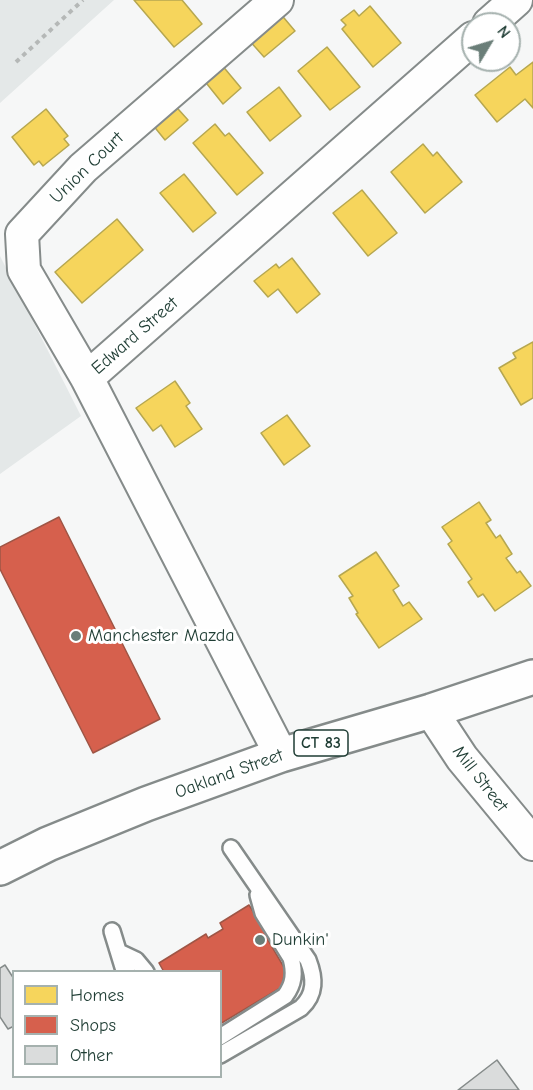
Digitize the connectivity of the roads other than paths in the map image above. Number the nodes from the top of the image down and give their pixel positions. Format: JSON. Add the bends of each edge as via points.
{"nodes":[{"id":1,"x":277,"y":0,"type":"edge"},
{"id":2,"x":516,"y":0,"type":"edge"},
{"id":3,"x":502,"y":12,"type":"edge"},
{"id":4,"x":461,"y":49,"type":"edge"},
{"id":5,"x":87,"y":378,"type":"junction"},
{"id":6,"x":533,"y":677,"type":"edge"},
{"id":7,"x":431,"y":711,"type":"junction"},
{"id":8,"x":281,"y":755,"type":"junction"},
{"id":9,"x":533,"y":844,"type":"edge"},
{"id":10,"x":231,"y":848,"type":"dead end"},
{"id":11,"x":0,"y":868,"type":"edge"},
{"id":12,"x":255,"y":883,"type":"junction"},
{"id":13,"x":112,"y":931,"type":"dead end"},
{"id":14,"x":119,"y":952,"type":"junction"},
{"id":15,"x":126,"y":970,"type":"edge"},
{"id":16,"x":144,"y":970,"type":"edge"},
{"id":17,"x":222,"y":1036,"type":"edge"},
{"id":18,"x":222,"y":1054,"type":"edge"}],
"edges":[{"from":1,"to":5,"type":"street","name":"Union Court","via":[[83,168],[22,234],[24,270]]},
{"from":2,"to":3,"type":"street"},
{"from":4,"to":5,"type":"street","name":"Edward Street"},
{"from":5,"to":8,"type":"street","name":"Edward Street"},
{"from":6,"to":7,"type":"main road","name":"Oakland Street","number":"CT 83"},
{"from":7,"to":8,"type":"main road","name":"Oakland Street","number":"CT 83"},
{"from":7,"to":9,"type":"street","name":"Mill Street","via":[[462,758]]},
{"from":8,"to":11,"type":"main road","name":"Oakland Street","number":"CT 83","via":[[146,804]]},
{"from":10,"to":12,"type":"lane"},
{"from":12,"to":17,"type":"lane","via":[[263,913],[291,958],[293,979],[285,996]]},
{"from":12,"to":18,"type":"lane","via":[[308,960],[313,989],[301,1008]]},
{"from":13,"to":14,"type":"lane"},
{"from":14,"to":15,"type":"lane"},
{"from":14,"to":16,"type":"lane","via":[[136,960]]}]}
